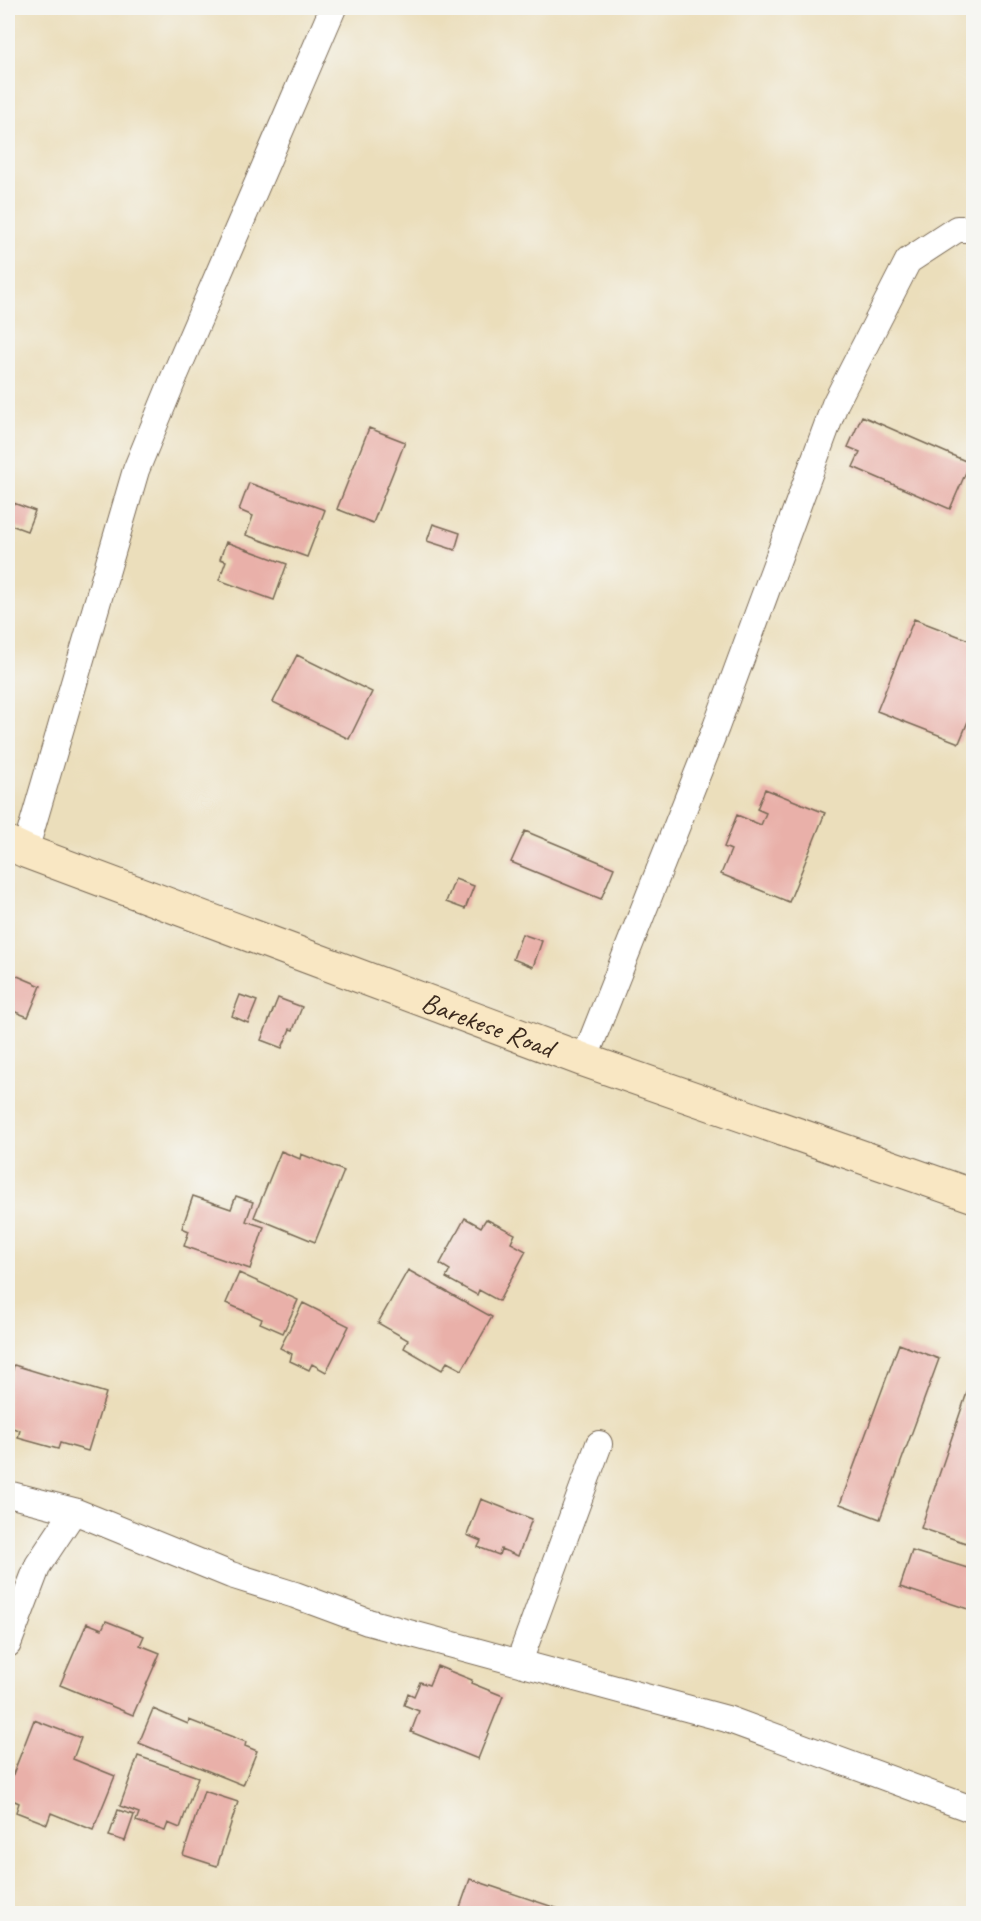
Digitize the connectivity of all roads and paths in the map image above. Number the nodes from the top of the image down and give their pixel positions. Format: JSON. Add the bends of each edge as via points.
{"nodes":[{"id":1,"x":333,"y":8,"type":"edge"},
{"id":2,"x":974,"y":229,"type":"edge"},
{"id":3,"x":16,"y":847,"type":"edge"},
{"id":4,"x":584,"y":1060,"type":"junction"},
{"id":5,"x":974,"y":1196,"type":"edge"},
{"id":6,"x":599,"y":1444,"type":"dead end"},
{"id":7,"x":8,"y":1494,"type":"edge"},
{"id":8,"x":74,"y":1511,"type":"junction"},
{"id":9,"x":8,"y":1644,"type":"edge"},
{"id":10,"x":519,"y":1662,"type":"junction"},
{"id":11,"x":974,"y":1810,"type":"edge"}],
"edges":[{"from":1,"to":3,"type":"street","via":[[136,471]]},
{"from":2,"to":4,"type":"street","via":[[957,229],[908,261],[835,404],[716,728]]},
{"from":3,"to":4,"type":"main road","name":"Barekese Road"},
{"from":4,"to":5,"type":"main road","name":"Barekese Road"},
{"from":6,"to":10,"type":"street"},
{"from":7,"to":8,"type":"street"},
{"from":8,"to":9,"type":"street","via":[[38,1565]]},
{"from":8,"to":10,"type":"street","via":[[231,1575],[368,1622]]},
{"from":10,"to":11,"type":"street","via":[[727,1719]]}]}
